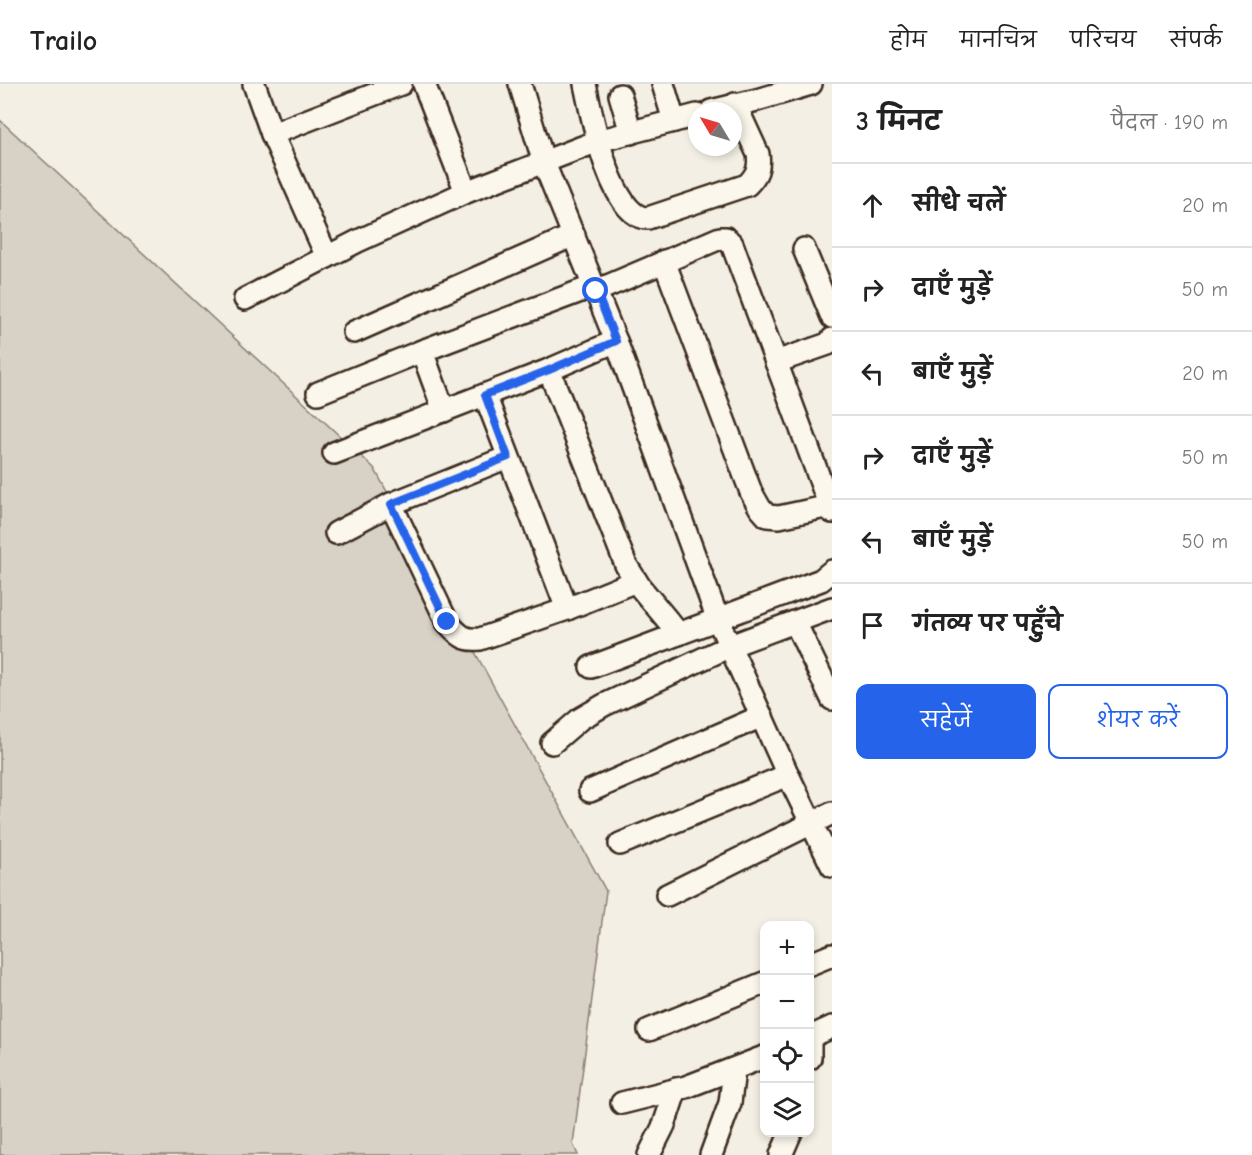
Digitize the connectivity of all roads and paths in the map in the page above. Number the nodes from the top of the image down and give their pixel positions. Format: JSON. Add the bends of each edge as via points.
{"nodes":[{"id":1,"x":254,"y":84,"type":"edge"},
{"id":2,"x":401,"y":84,"type":"edge"},
{"id":3,"x":424,"y":84,"type":"edge"},
{"id":4,"x":585,"y":84,"type":"edge"},
{"id":5,"x":663,"y":84,"type":"edge"},
{"id":6,"x":811,"y":84,"type":"edge"},
{"id":7,"x":523,"y":85,"type":"edge"},
{"id":8,"x":754,"y":92,"type":"edge"},
{"id":9,"x":620,"y":95,"type":"dead end"},
{"id":10,"x":738,"y":102,"type":"edge"},
{"id":11,"x":688,"y":117,"type":"edge"},
{"id":12,"x":742,"y":119,"type":"edge"},
{"id":13,"x":674,"y":121,"type":"junction"},
{"id":14,"x":631,"y":133,"type":"junction"},
{"id":15,"x":272,"y":134,"type":"junction"},
{"id":16,"x":598,"y":141,"type":"junction"},
{"id":17,"x":544,"y":164,"type":"junction"},
{"id":18,"x":466,"y":192,"type":"junction"},
{"id":19,"x":577,"y":242,"type":"junction"},
{"id":20,"x":804,"y":249,"type":"dead end"},
{"id":21,"x":327,"y":257,"type":"junction"},
{"id":22,"x":664,"y":261,"type":"junction"},
{"id":23,"x":593,"y":285,"type":"junction"},
{"id":24,"x":245,"y":299,"type":"dead end"},
{"id":25,"x":832,"y":317,"type":"edge"},
{"id":26,"x":354,"y":332,"type":"dead end"},
{"id":27,"x":832,"y":339,"type":"edge"},
{"id":28,"x":616,"y":341,"type":"junction"},
{"id":29,"x":422,"y":351,"type":"junction"},
{"id":30,"x":776,"y":362,"type":"junction"},
{"id":31,"x":549,"y":370,"type":"junction"},
{"id":32,"x":318,"y":393,"type":"dead end"},
{"id":33,"x":485,"y":395,"type":"junction"},
{"id":34,"x":444,"y":411,"type":"junction"},
{"id":35,"x":334,"y":453,"type":"dead end"},
{"id":36,"x":508,"y":457,"type":"junction"},
{"id":37,"x":391,"y":504,"type":"junction"},
{"id":38,"x":831,"y":509,"type":"edge"},
{"id":39,"x":336,"y":533,"type":"dead end"},
{"id":40,"x":832,"y":572,"type":"edge"},
{"id":41,"x":636,"y":581,"type":"junction"},
{"id":42,"x":832,"y":608,"type":"edge"},
{"id":43,"x":567,"y":609,"type":"junction"},
{"id":44,"x":718,"y":620,"type":"junction"},
{"id":45,"x":795,"y":622,"type":"junction"},
{"id":46,"x":679,"y":634,"type":"junction"},
{"id":47,"x":730,"y":646,"type":"junction"},
{"id":48,"x":591,"y":668,"type":"dead end"},
{"id":49,"x":832,"y":699,"type":"edge"},
{"id":50,"x":762,"y":716,"type":"junction"},
{"id":51,"x":552,"y":743,"type":"dead end"},
{"id":52,"x":788,"y":775,"type":"junction"},
{"id":53,"x":590,"y":791,"type":"dead end"},
{"id":54,"x":832,"y":813,"type":"edge"},
{"id":55,"x":812,"y":824,"type":"junction"},
{"id":56,"x":620,"y":844,"type":"dead end"},
{"id":57,"x":832,"y":866,"type":"edge"},
{"id":58,"x":667,"y":895,"type":"dead end"},
{"id":59,"x":832,"y":955,"type":"edge"},
{"id":60,"x":814,"y":962,"type":"edge"},
{"id":61,"x":760,"y":985,"type":"edge"},
{"id":62,"x":832,"y":1027,"type":"edge"},
{"id":63,"x":649,"y":1030,"type":"dead end"},
{"id":64,"x":814,"y":1035,"type":"edge"},
{"id":65,"x":760,"y":1060,"type":"edge"},
{"id":66,"x":734,"y":1070,"type":"junction"},
{"id":67,"x":676,"y":1089,"type":"junction"},
{"id":68,"x":621,"y":1103,"type":"dead end"},
{"id":69,"x":789,"y":1137,"type":"edge"},
{"id":70,"x":648,"y":1155,"type":"edge"},
{"id":71,"x":711,"y":1155,"type":"edge"},
{"id":72,"x":782,"y":1155,"type":"edge"}],
"edges":[{"from":1,"to":15,"type":"street"},
{"from":2,"to":15,"type":"street"},
{"from":3,"to":18,"type":"street"},
{"from":4,"to":16,"type":"street"},
{"from":5,"to":13,"type":"street"},
{"from":6,"to":8,"type":"street"},
{"from":7,"to":17,"type":"street"},
{"from":8,"to":10,"type":"street"},
{"from":9,"to":14,"type":"street"},
{"from":11,"to":13,"type":"street"},
{"from":12,"to":16,"type":"street","via":[[758,154],[757,175],[747,185],[648,218],[631,212],[620,199]]},
{"from":13,"to":14,"type":"street"},
{"from":14,"to":16,"type":"street"},
{"from":15,"to":21,"type":"street"},
{"from":16,"to":17,"type":"street"},
{"from":17,"to":18,"type":"street"},
{"from":17,"to":19,"type":"street"},
{"from":18,"to":21,"type":"street"},
{"from":19,"to":23,"type":"street"},
{"from":19,"to":26,"type":"street"},
{"from":20,"to":25,"type":"street"},
{"from":21,"to":24,"type":"street"},
{"from":22,"to":23,"type":"street"},
{"from":22,"to":30,"type":"street","via":[[726,238],[732,244]]},
{"from":22,"to":38,"type":"street","via":[[760,508],[767,516],[779,517]]},
{"from":23,"to":28,"type":"street"},
{"from":23,"to":29,"type":"street"},
{"from":27,"to":30,"type":"street","via":[[828,344]]},
{"from":28,"to":31,"type":"street"},
{"from":28,"to":44,"type":"street"},
{"from":29,"to":32,"type":"street"},
{"from":29,"to":34,"type":"street"},
{"from":30,"to":38,"type":"street"},
{"from":31,"to":33,"type":"street"},
{"from":31,"to":41,"type":"street","via":[[626,565]]},
{"from":33,"to":34,"type":"street"},
{"from":33,"to":36,"type":"street"},
{"from":34,"to":35,"type":"street"},
{"from":36,"to":37,"type":"street"},
{"from":36,"to":43,"type":"street"},
{"from":37,"to":39,"type":"street"},
{"from":37,"to":43,"type":"street","via":[[447,622],[459,634],[470,640],[480,639]]},
{"from":40,"to":44,"type":"street","via":[[821,580]]},
{"from":41,"to":43,"type":"street"},
{"from":41,"to":46,"type":"street"},
{"from":42,"to":45,"type":"street"},
{"from":44,"to":46,"type":"street"},
{"from":44,"to":47,"type":"street"},
{"from":45,"to":47,"type":"street"},
{"from":45,"to":49,"type":"street"},
{"from":46,"to":48,"type":"street"},
{"from":47,"to":50,"type":"street"},
{"from":47,"to":51,"type":"street","via":[[604,705]]},
{"from":50,"to":52,"type":"street"},
{"from":50,"to":53,"type":"street"},
{"from":52,"to":55,"type":"street"},
{"from":52,"to":56,"type":"street"},
{"from":54,"to":55,"type":"street"},
{"from":55,"to":57,"type":"street"},
{"from":55,"to":58,"type":"street"},
{"from":59,"to":60,"type":"street"},
{"from":61,"to":63,"type":"street"},
{"from":62,"to":64,"type":"street"},
{"from":65,"to":66,"type":"street"},
{"from":66,"to":67,"type":"street"},
{"from":66,"to":71,"type":"street","via":[[730,1103]]},
{"from":67,"to":68,"type":"street"},
{"from":67,"to":70,"type":"street","via":[[664,1125]]},
{"from":69,"to":72,"type":"street"}]}
